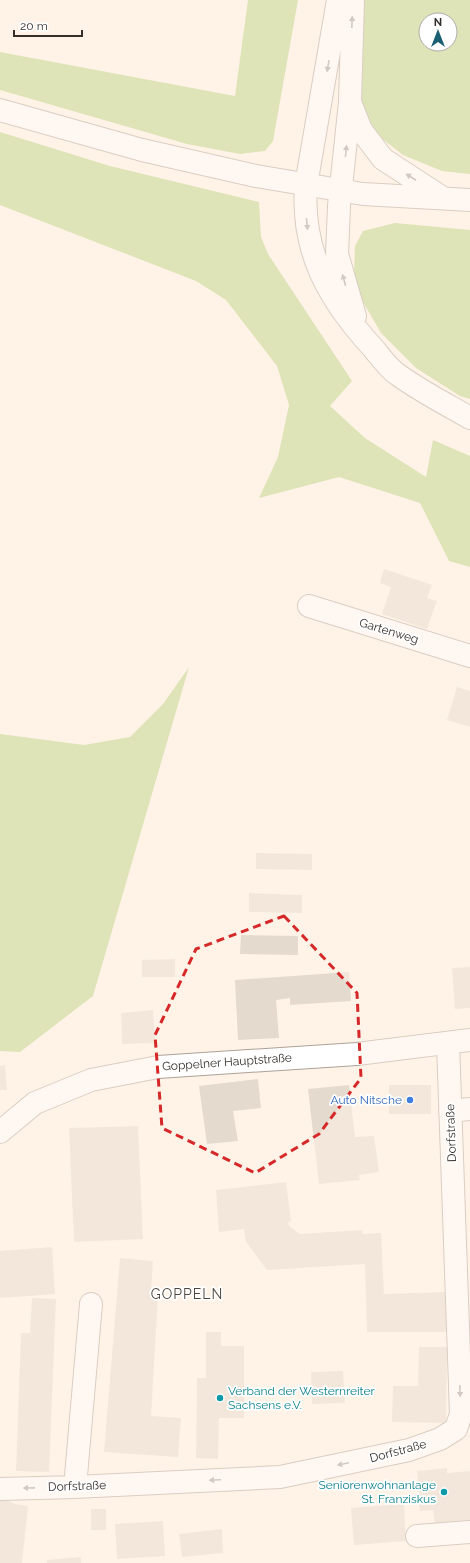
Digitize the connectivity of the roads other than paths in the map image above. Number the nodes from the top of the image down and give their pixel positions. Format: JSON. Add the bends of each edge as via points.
{"nodes":[{"id":1,"x":338,"y":0,"type":"edge"},
{"id":2,"x":353,"y":0,"type":"edge"},
{"id":3,"x":350,"y":102,"type":"junction"},
{"id":4,"x":0,"y":110,"type":"edge"},
{"id":5,"x":306,"y":185,"type":"junction"},
{"id":6,"x":342,"y":190,"type":"junction"},
{"id":7,"x":444,"y":199,"type":"junction"},
{"id":8,"x":470,"y":200,"type":"edge"},
{"id":9,"x":368,"y":342,"type":"junction"},
{"id":10,"x":470,"y":418,"type":"edge"},
{"id":11,"x":309,"y":606,"type":"dead end"},
{"id":12,"x":470,"y":656,"type":"edge"},
{"id":13,"x":470,"y":1040,"type":"edge"},
{"id":14,"x":448,"y":1043,"type":"junction"},
{"id":15,"x":460,"y":1110,"type":"edge"},
{"id":16,"x":0,"y":1132,"type":"edge"},
{"id":17,"x":462,"y":1179,"type":"edge"},
{"id":18,"x":92,"y":1304,"type":"dead end"},
{"id":19,"x":463,"y":1428,"type":"edge"},
{"id":20,"x":75,"y":1487,"type":"junction"},
{"id":21,"x":0,"y":1488,"type":"edge"},
{"id":22,"x":470,"y":1532,"type":"edge"},
{"id":23,"x":417,"y":1536,"type":"dead end"}],
"edges":[{"from":1,"to":5,"type":"street","one_way":true},
{"from":3,"to":2,"type":"street","one_way":true},
{"from":6,"to":3,"type":"street","one_way":true},
{"from":7,"to":3,"type":"street","one_way":true,"via":[[383,158],[361,130]]},
{"from":4,"to":5,"type":"street","via":[[142,150]]},
{"from":5,"to":6,"type":"street"},
{"from":5,"to":9,"type":"street","one_way":true,"via":[[308,232],[319,271],[342,313]]},
{"from":6,"to":7,"type":"street","via":[[364,194]]},
{"from":9,"to":6,"type":"street","one_way":true,"via":[[352,310],[337,254]]},
{"from":7,"to":8,"type":"street"},
{"from":9,"to":10,"type":"street","via":[[396,374]]},
{"from":11,"to":12,"type":"street","name":"Gartenweg"},
{"from":13,"to":14,"type":"street","name":"Goppelner Hauptstraße"},
{"from":14,"to":15,"type":"street","name":"Dorfstraße"},
{"from":14,"to":16,"type":"street","name":"Goppelner Hauptstraße","via":[[357,1054],[158,1067],[92,1080],[36,1103]]},
{"from":15,"to":17,"type":"street","name":"Dorfstraße"},
{"from":17,"to":19,"type":"street","name":"Dorfstraße","one_way":true,"via":[[459,1352]]},
{"from":18,"to":20,"type":"street"},
{"from":19,"to":20,"type":"street","name":"Dorfstraße","one_way":true,"via":[[410,1450],[280,1477]]},
{"from":20,"to":21,"type":"street","name":"Dorfstraße","one_way":true},
{"from":22,"to":23,"type":"street"}]}
